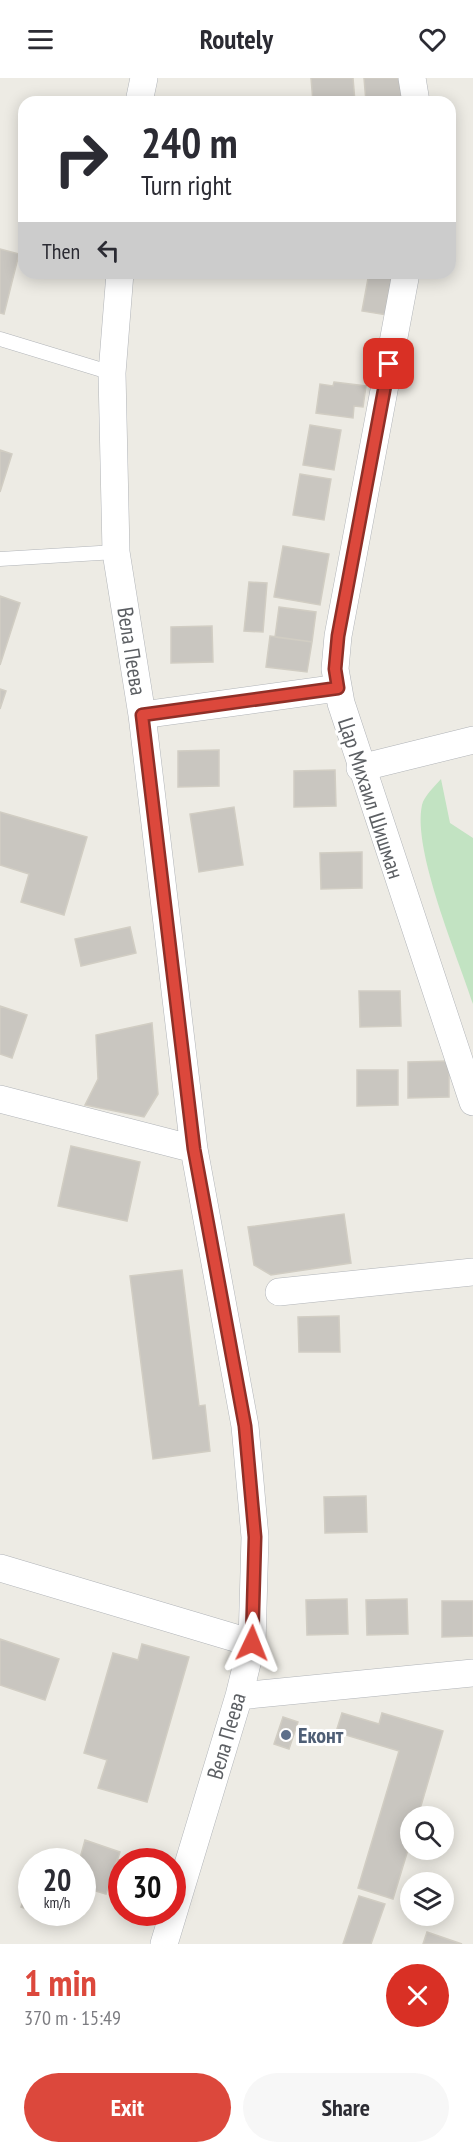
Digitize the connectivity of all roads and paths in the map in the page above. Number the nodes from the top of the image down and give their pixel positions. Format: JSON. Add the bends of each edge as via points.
{"nodes":[{"id":1,"x":144,"y":78,"type":"edge"},
{"id":2,"x":412,"y":78,"type":"edge"},
{"id":3,"x":140,"y":96,"type":"edge"},
{"id":4,"x":415,"y":96,"type":"edge"},
{"id":5,"x":120,"y":279,"type":"edge"},
{"id":6,"x":405,"y":279,"type":"edge"},
{"id":7,"x":0,"y":339,"type":"edge"},
{"id":8,"x":112,"y":374,"type":"junction"},
{"id":9,"x":116,"y":552,"type":"junction"},
{"id":10,"x":0,"y":559,"type":"edge"},
{"id":11,"x":338,"y":688,"type":"junction"},
{"id":12,"x":142,"y":715,"type":"junction"},
{"id":13,"x":473,"y":740,"type":"edge"},
{"id":14,"x":360,"y":768,"type":"junction"},
{"id":15,"x":0,"y":1099,"type":"edge"},
{"id":16,"x":473,"y":1102,"type":"edge"},
{"id":17,"x":194,"y":1149,"type":"junction"},
{"id":18,"x":473,"y":1272,"type":"edge"},
{"id":19,"x":279,"y":1292,"type":"dead end"},
{"id":20,"x":0,"y":1568,"type":"edge"},
{"id":21,"x":252,"y":1643,"type":"junction"},
{"id":22,"x":473,"y":1673,"type":"edge"},
{"id":23,"x":239,"y":1696,"type":"junction"},
{"id":24,"x":164,"y":1944,"type":"edge"}],
"edges":[{"from":1,"to":3,"type":"street"},
{"from":2,"to":4,"type":"street"},
{"from":5,"to":8,"type":"street","name":"Вела Пеева"},
{"from":6,"to":11,"type":"street","name":"Цар Михаил Шишман","via":[[338,636]]},
{"from":7,"to":8,"type":"lane"},
{"from":8,"to":9,"type":"street","name":"Вела Пеева"},
{"from":9,"to":10,"type":"lane"},
{"from":9,"to":12,"type":"street","name":"Вела Пеева"},
{"from":11,"to":12,"type":"street"},
{"from":11,"to":14,"type":"street","name":"Цар Михаил Шишман"},
{"from":12,"to":17,"type":"street","name":"Вела Пеева"},
{"from":13,"to":14,"type":"street"},
{"from":14,"to":16,"type":"street","name":"Цар Михаил Шишман"},
{"from":15,"to":17,"type":"street"},
{"from":17,"to":21,"type":"street","name":"Вела Пеева","via":[[245,1426],[255,1537]]},
{"from":18,"to":19,"type":"street"},
{"from":20,"to":21,"type":"street"},
{"from":21,"to":23,"type":"street","name":"Вела Пеева"},
{"from":22,"to":23,"type":"street"},
{"from":23,"to":24,"type":"street","name":"Вела Пеева"}]}
